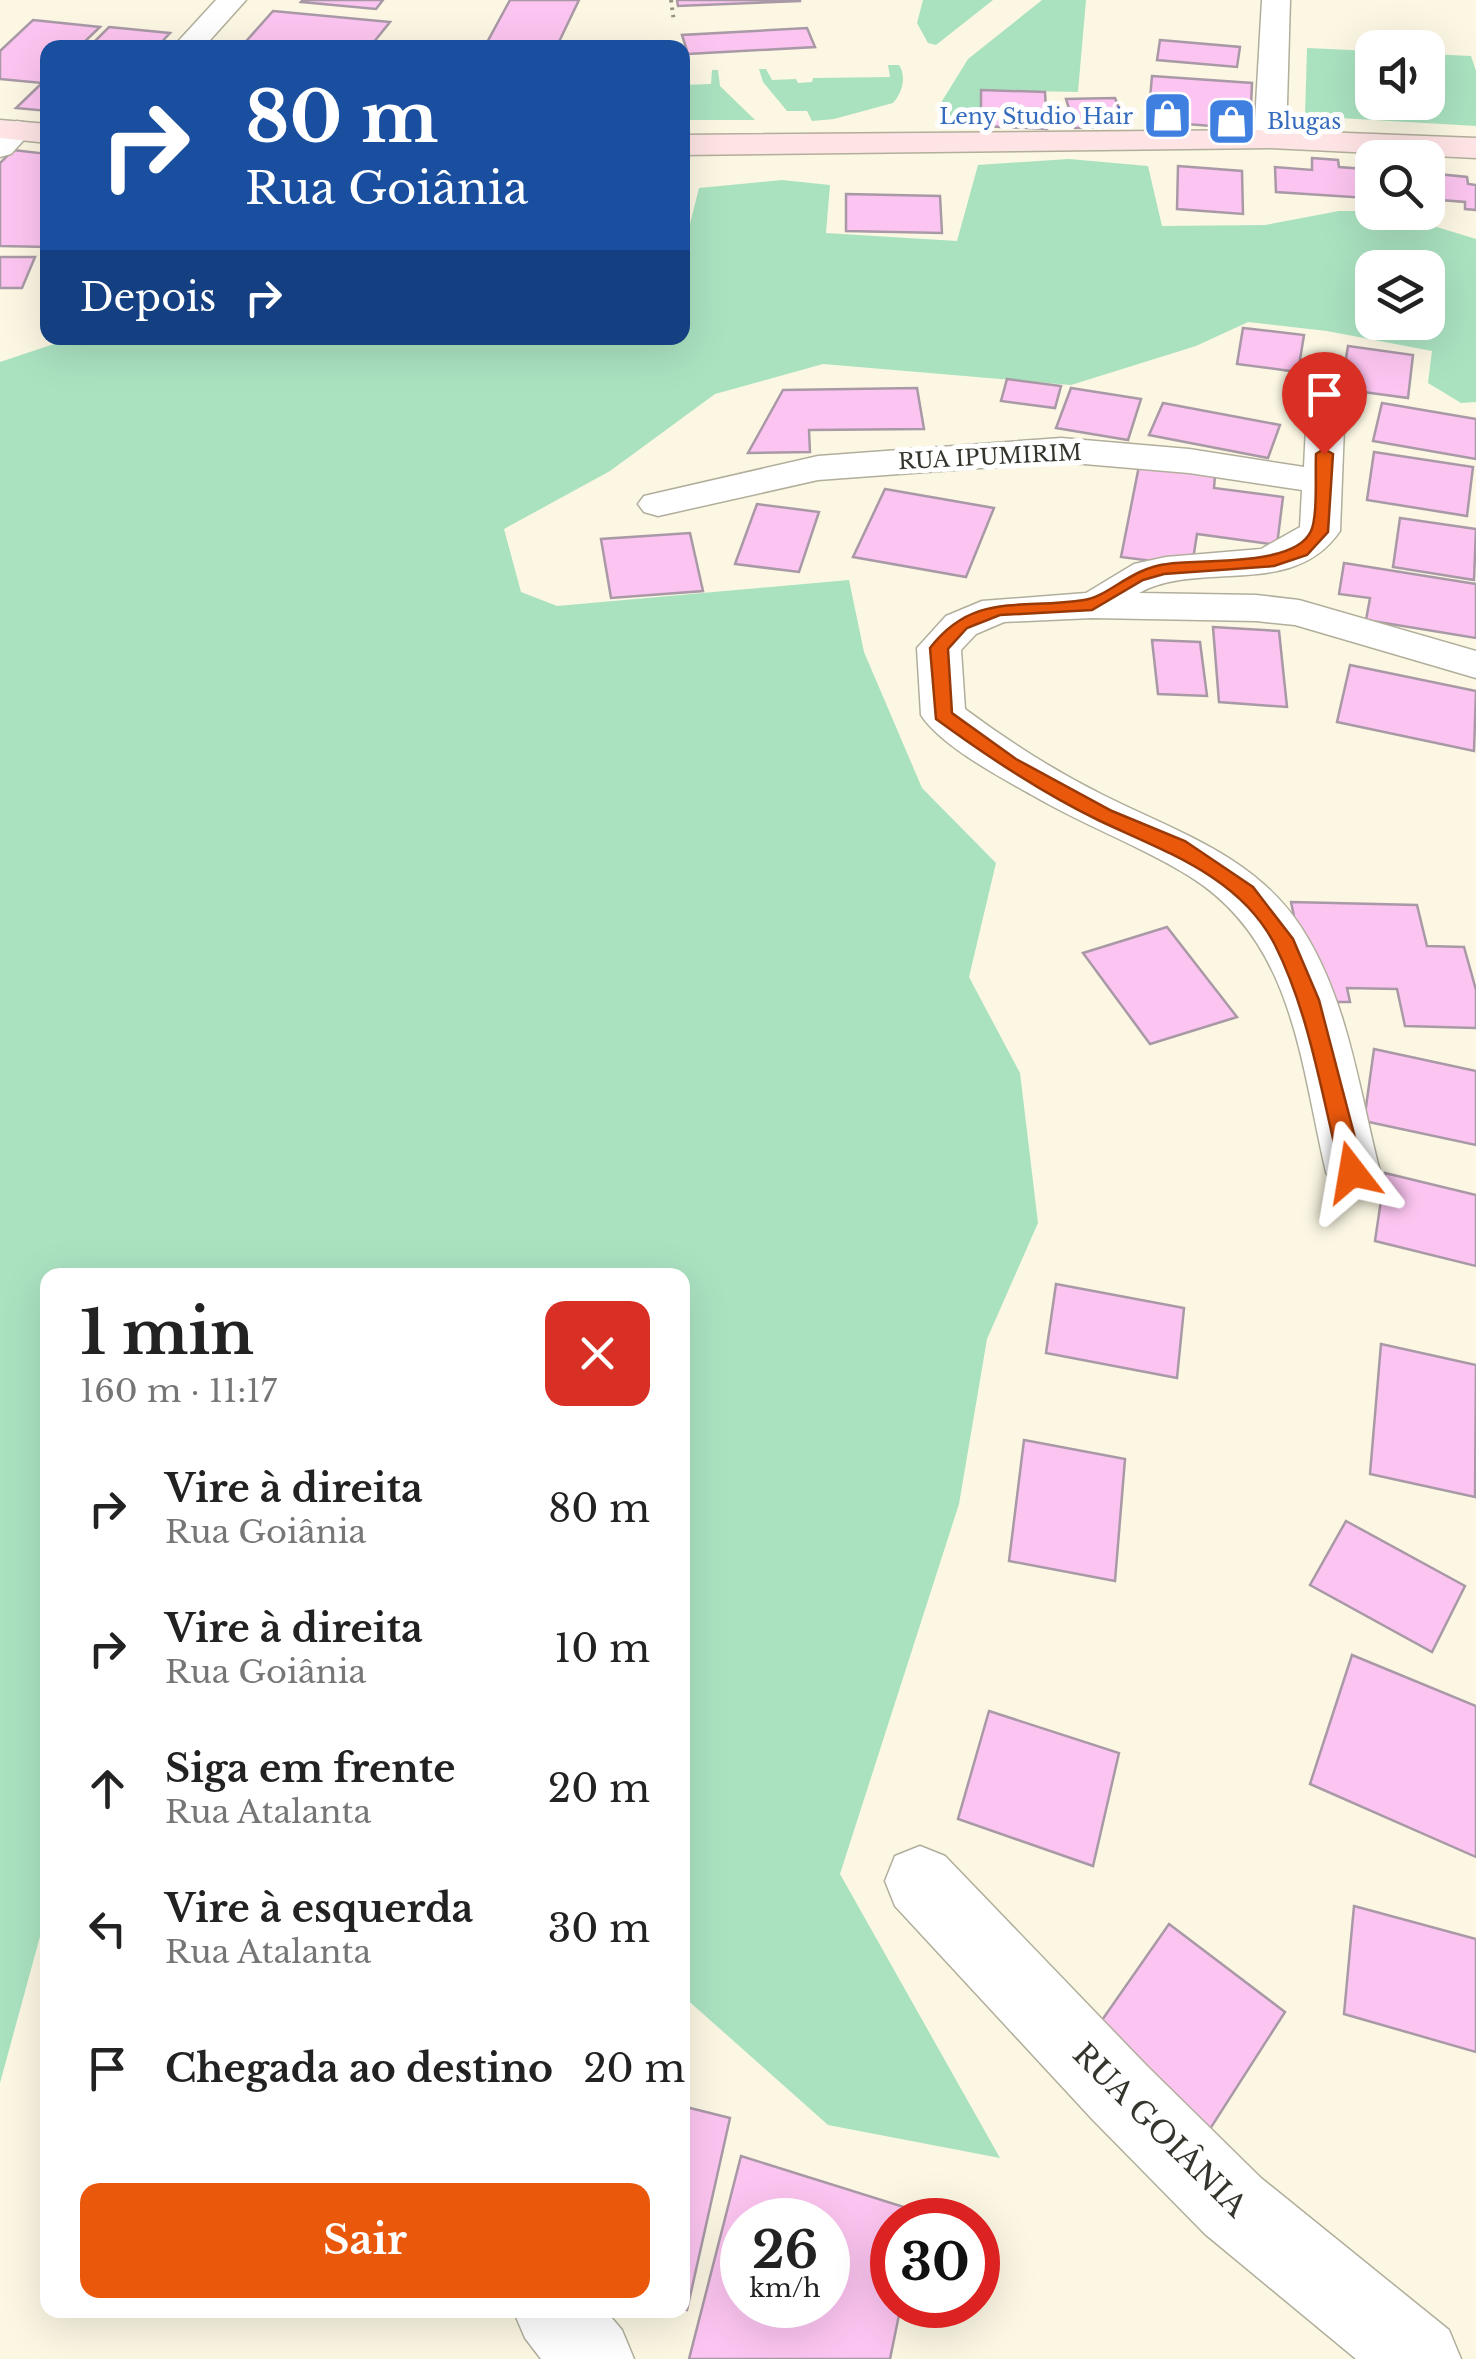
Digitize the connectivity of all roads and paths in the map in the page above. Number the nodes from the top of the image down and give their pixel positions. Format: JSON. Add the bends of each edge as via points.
{"nodes":[{"id":1,"x":232,"y":0,"type":"edge"},
{"id":2,"x":672,"y":0,"type":"edge"},
{"id":3,"x":1276,"y":0,"type":"edge"},
{"id":4,"x":674,"y":22,"type":"dead end"},
{"id":5,"x":194,"y":40,"type":"edge"},
{"id":6,"x":1270,"y":140,"type":"junction"},
{"id":7,"x":690,"y":145,"type":"edge"},
{"id":8,"x":1476,"y":148,"type":"edge"},
{"id":9,"x":1325,"y":427,"type":"dead end"},
{"id":10,"x":1324,"y":482,"type":"junction"},
{"id":11,"x":658,"y":504,"type":"dead end"},
{"id":12,"x":1092,"y":605,"type":"junction"},
{"id":13,"x":1476,"y":665,"type":"edge"},
{"id":14,"x":1352,"y":1172,"type":"dead end"},
{"id":15,"x":920,"y":1881,"type":"dead end"},
{"id":16,"x":560,"y":2318,"type":"edge"},
{"id":17,"x":594,"y":2359,"type":"edge"},
{"id":18,"x":1420,"y":2359,"type":"edge"}],
"edges":[{"from":1,"to":5,"type":"street"},
{"from":2,"to":4,"type":"path"},
{"from":3,"to":6,"type":"street"},
{"from":6,"to":7,"type":"main road"},
{"from":6,"to":8,"type":"main road"},
{"from":9,"to":10,"type":"street"},
{"from":10,"to":11,"type":"street","name":"RUA IPUMIRIM","via":[[1060,450],[818,468]]},
{"from":10,"to":12,"type":"street","via":[[1320,532],[1302,551],[1274,561],[1163,569],[1136,577]]},
{"from":12,"to":13,"type":"street","via":[[1299,614]]},
{"from":12,"to":14,"type":"street","via":[[997,610],[960,625],[939,648],[942,715],[1010,764],[1178,846],[1246,892],[1283,939],[1308,1000]]},
{"from":15,"to":18,"type":"street","name":"RUA GOIÂNIA","via":[[1233,2206]]},
{"from":16,"to":17,"type":"street"}]}
